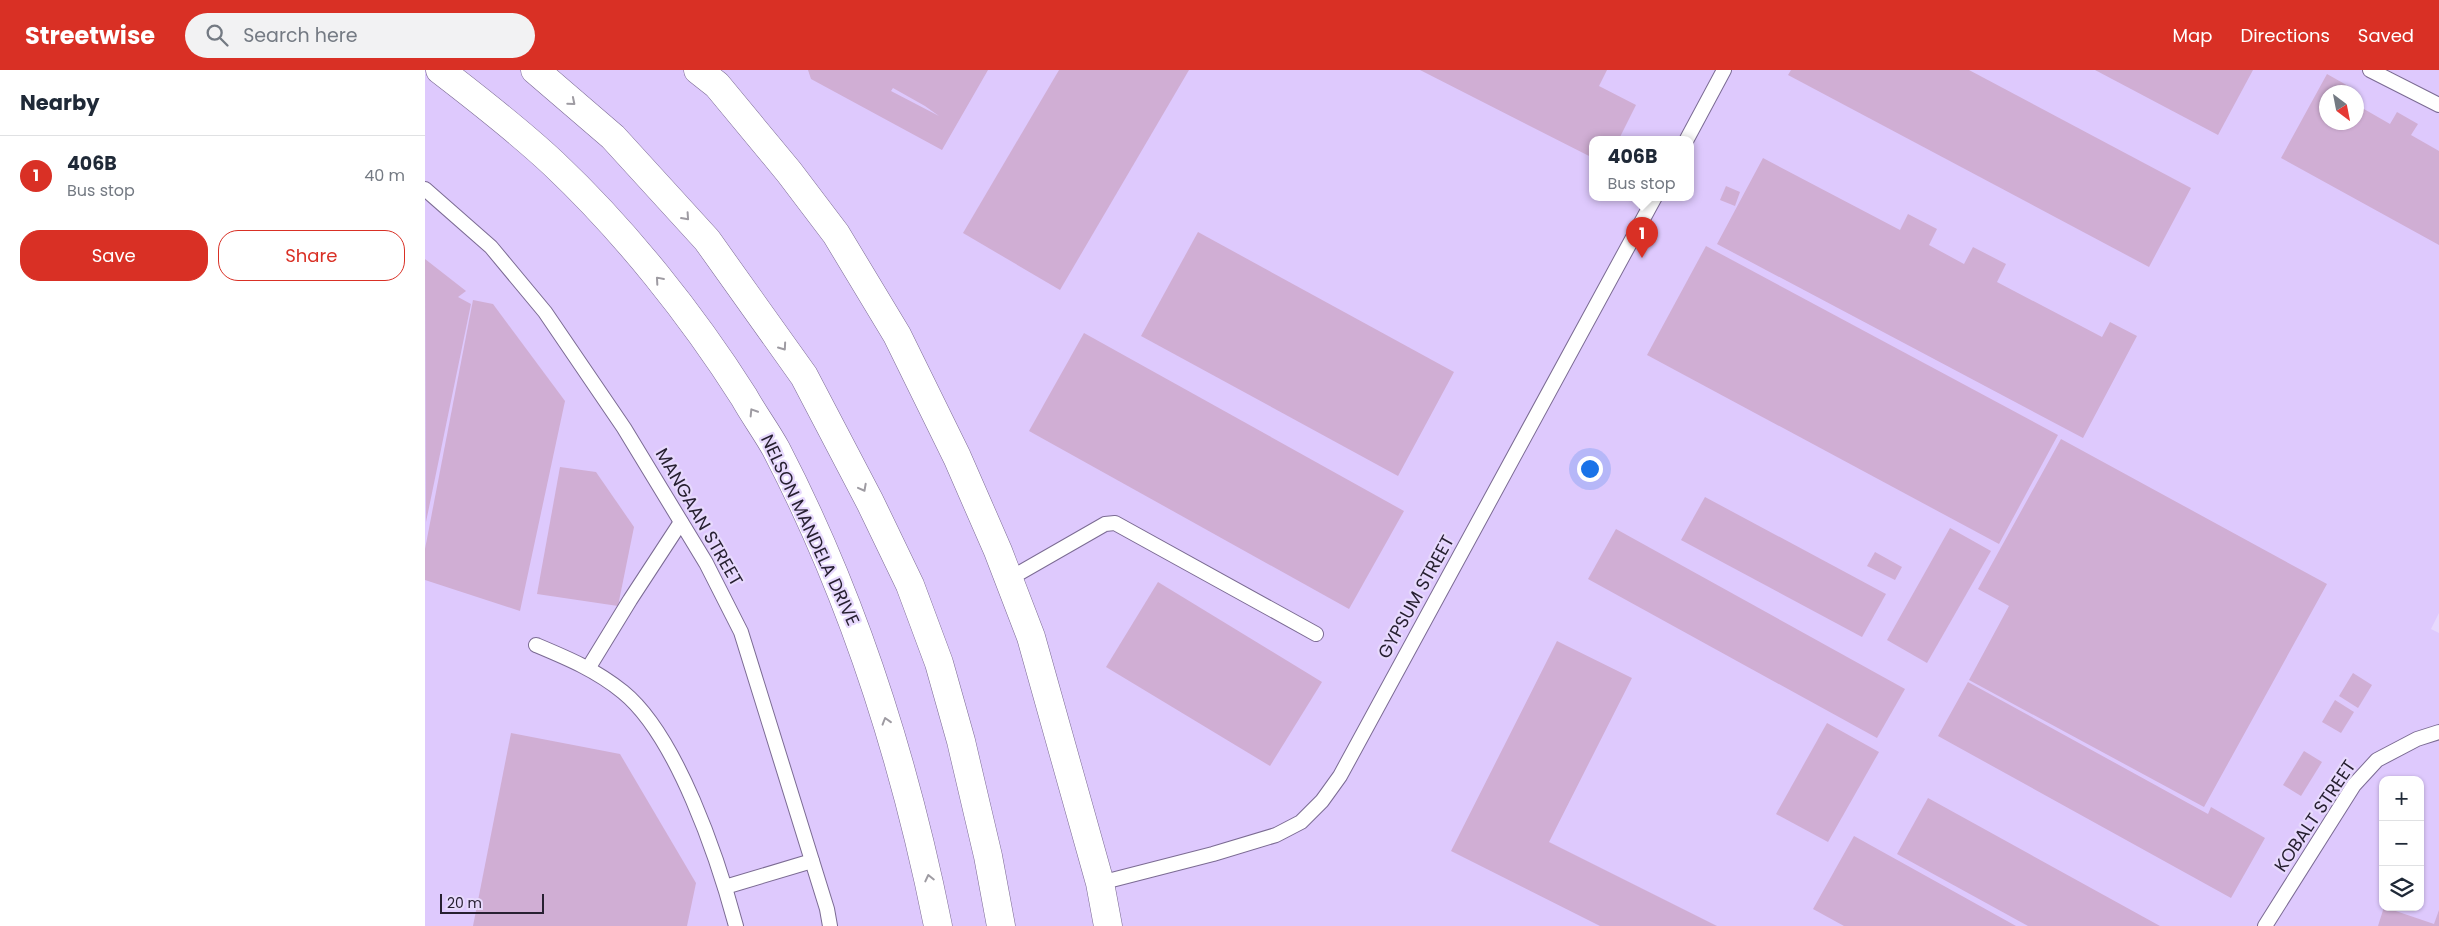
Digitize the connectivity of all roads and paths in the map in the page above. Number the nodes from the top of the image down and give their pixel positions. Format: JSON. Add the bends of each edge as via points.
{"nodes":[{"id":1,"x":440,"y":70,"type":"edge"},
{"id":2,"x":535,"y":70,"type":"edge"},
{"id":3,"x":1724,"y":70,"type":"edge"},
{"id":4,"x":2370,"y":70,"type":"edge"},
{"id":5,"x":713,"y":75,"type":"edge"},
{"id":6,"x":2439,"y":105,"type":"edge"},
{"id":7,"x":1689,"y":136,"type":"edge"},
{"id":8,"x":425,"y":189,"type":"edge"},
{"id":9,"x":1653,"y":201,"type":"edge"},
{"id":10,"x":681,"y":522,"type":"junction"},
{"id":11,"x":1009,"y":579,"type":"junction"},
{"id":12,"x":1316,"y":634,"type":"dead end"},
{"id":13,"x":536,"y":646,"type":"dead end"},
{"id":14,"x":589,"y":667,"type":"junction"},
{"id":15,"x":2439,"y":732,"type":"edge"},
{"id":16,"x":813,"y":861,"type":"junction"},
{"id":17,"x":1100,"y":883,"type":"junction"},
{"id":18,"x":725,"y":887,"type":"junction"},
{"id":19,"x":736,"y":926,"type":"edge"},
{"id":20,"x":830,"y":926,"type":"edge"},
{"id":21,"x":938,"y":926,"type":"edge"},
{"id":22,"x":1001,"y":926,"type":"edge"},
{"id":23,"x":1108,"y":926,"type":"edge"},
{"id":24,"x":2265,"y":926,"type":"edge"}],
"edges":[{"from":21,"to":1,"type":"main road","name":"NELSON MANDELA DRIVE","one_way":true,"via":[[904,777],[863,649],[826,556],[775,448],[676,299],[613,226],[554,164]]},
{"from":2,"to":22,"type":"main road","one_way":true,"via":[[613,136],[707,240],[804,376],[906,576],[939,663],[986,846]]},
{"from":3,"to":7,"type":"lane"},
{"from":4,"to":6,"type":"lane"},
{"from":5,"to":11,"type":"main road","via":[[836,234],[897,335],[957,457]]},
{"from":8,"to":10,"type":"lane","name":"MANGAAN STREET","via":[[491,248],[545,312],[624,428]]},
{"from":9,"to":17,"type":"lane","name":"GYPSUM STREET","via":[[1345,767],[1322,801],[1301,822],[1276,835]]},
{"from":10,"to":14,"type":"lane"},
{"from":10,"to":16,"type":"lane","name":"MANGAAN STREET","via":[[741,632]]},
{"from":11,"to":12,"type":"lane","via":[[1105,524],[1115,523]]},
{"from":11,"to":17,"type":"main road","via":[[1031,637]]},
{"from":13,"to":14,"type":"lane"},
{"from":14,"to":18,"type":"lane","via":[[624,692],[650,720],[697,809]]},
{"from":15,"to":24,"type":"lane","name":"KOBALT STREET","via":[[2417,739],[2377,760],[2354,785]]},
{"from":16,"to":18,"type":"lane"},
{"from":16,"to":20,"type":"lane","name":"MANGAAN STREET"},
{"from":17,"to":23,"type":"main road"},
{"from":18,"to":19,"type":"lane"}]}
